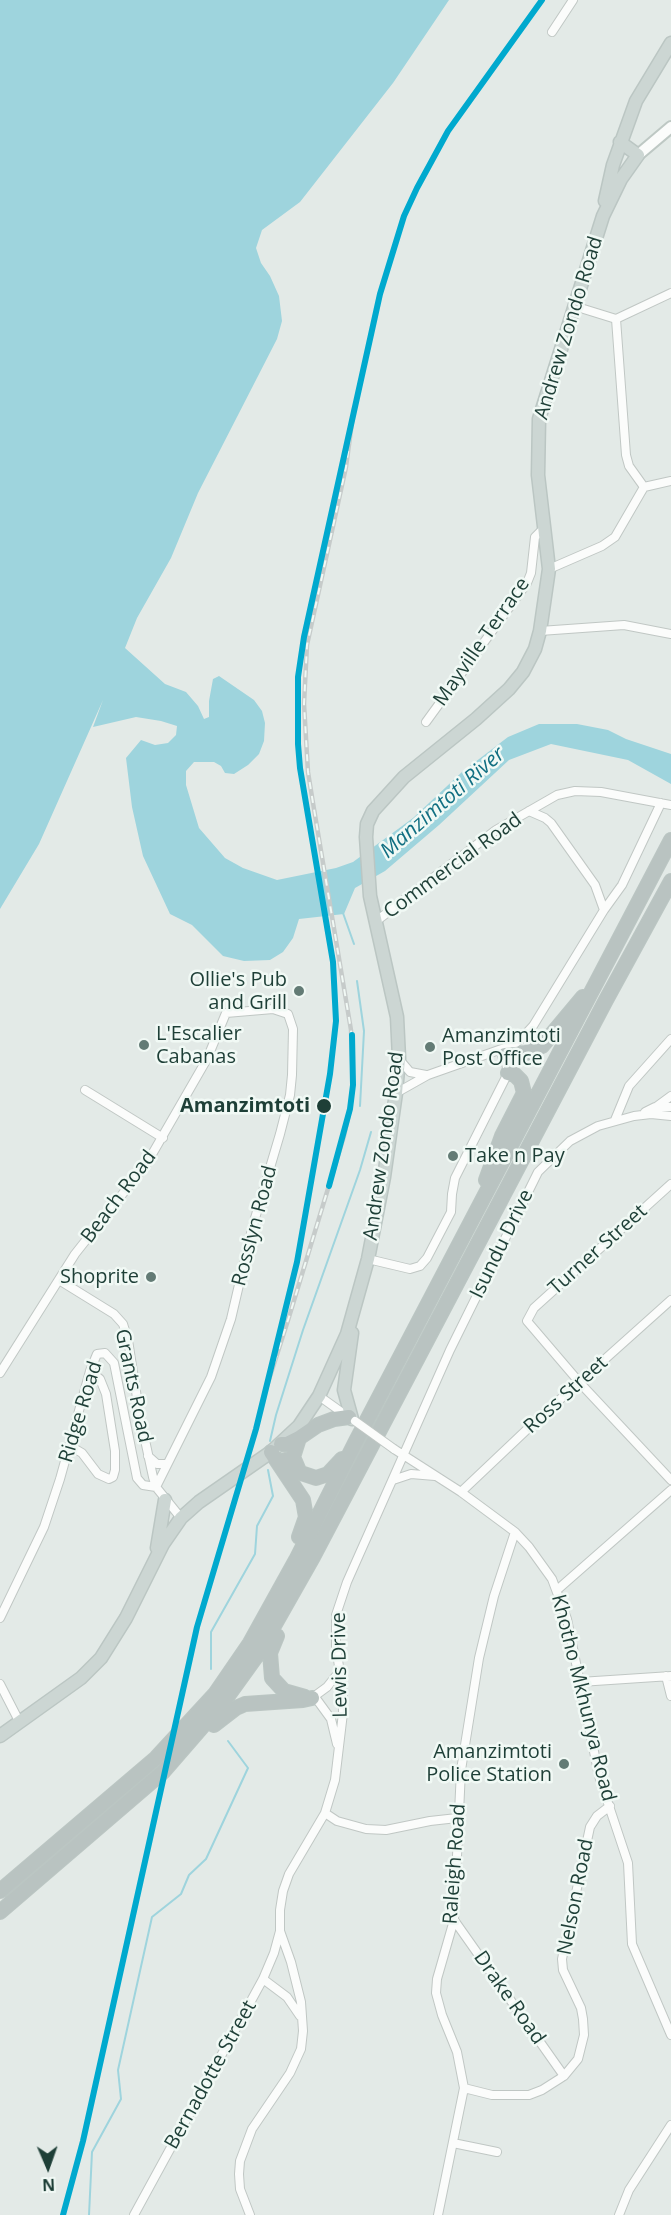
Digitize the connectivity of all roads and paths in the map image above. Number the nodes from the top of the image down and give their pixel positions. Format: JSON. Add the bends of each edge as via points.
{"nodes":[{"id":1,"x":573,"y":0,"type":"edge"},
{"id":2,"x":552,"y":32,"type":"dead end"},
{"id":3,"x":671,"y":43,"type":"edge"},
{"id":4,"x":670,"y":130,"type":"edge"},
{"id":5,"x":620,"y":142,"type":"junction"},
{"id":6,"x":638,"y":155,"type":"junction"},
{"id":7,"x":603,"y":216,"type":"junction"},
{"id":8,"x":671,"y":293,"type":"edge"},
{"id":9,"x":574,"y":306,"type":"junction"},
{"id":10,"x":616,"y":319,"type":"junction"},
{"id":11,"x":671,"y":482,"type":"edge"},
{"id":12,"x":644,"y":487,"type":"junction"},
{"id":13,"x":544,"y":528,"type":"junction"},
{"id":14,"x":549,"y":569,"type":"junction"},
{"id":15,"x":540,"y":631,"type":"junction"},
{"id":16,"x":671,"y":634,"type":"edge"},
{"id":17,"x":426,"y":722,"type":"dead end"},
{"id":18,"x":662,"y":803,"type":"junction"},
{"id":19,"x":671,"y":805,"type":"edge"},
{"id":20,"x":529,"y":811,"type":"junction"},
{"id":21,"x":671,"y":840,"type":"edge"},
{"id":22,"x":671,"y":881,"type":"edge"},
{"id":23,"x":604,"y":910,"type":"junction"},
{"id":24,"x":375,"y":922,"type":"junction"},
{"id":25,"x":596,"y":984,"type":"junction"},
{"id":26,"x":226,"y":1013,"type":"joint"},
{"id":27,"x":671,"y":1039,"type":"edge"},
{"id":28,"x":508,"y":1051,"type":"junction"},
{"id":29,"x":399,"y":1058,"type":"junction"},
{"id":30,"x":511,"y":1074,"type":"junction"},
{"id":31,"x":428,"y":1075,"type":"junction"},
{"id":32,"x":85,"y":1090,"type":"dead end"},
{"id":33,"x":396,"y":1093,"type":"junction"},
{"id":34,"x":671,"y":1096,"type":"edge"},
{"id":35,"x":655,"y":1107,"type":"junction"},
{"id":36,"x":671,"y":1107,"type":"edge"},
{"id":37,"x":638,"y":1116,"type":"junction"},
{"id":38,"x":671,"y":1116,"type":"edge"},
{"id":39,"x":615,"y":1120,"type":"junction"},
{"id":40,"x":162,"y":1138,"type":"junction"},
{"id":41,"x":671,"y":1184,"type":"edge"},
{"id":42,"x":483,"y":1200,"type":"junction"},
{"id":43,"x":368,"y":1259,"type":"junction"},
{"id":44,"x":59,"y":1280,"type":"junction"},
{"id":45,"x":671,"y":1300,"type":"edge"},
{"id":46,"x":355,"y":1311,"type":"junction"},
{"id":47,"x":90,"y":1371,"type":"junction"},
{"id":48,"x":0,"y":1373,"type":"edge"},
{"id":49,"x":580,"y":1383,"type":"junction"},
{"id":50,"x":319,"y":1396,"type":"junction"},
{"id":51,"x":352,"y":1419,"type":"junction"},
{"id":52,"x":299,"y":1438,"type":"junction"},
{"id":53,"x":356,"y":1441,"type":"junction"},
{"id":54,"x":70,"y":1446,"type":"junction"},
{"id":55,"x":273,"y":1451,"type":"junction"},
{"id":56,"x":404,"y":1455,"type":"junction"},
{"id":57,"x":148,"y":1456,"type":"junction"},
{"id":58,"x":167,"y":1464,"type":"junction"},
{"id":59,"x":302,"y":1474,"type":"junction"},
{"id":60,"x":436,"y":1476,"type":"junction"},
{"id":61,"x":393,"y":1480,"type":"junction"},
{"id":62,"x":671,"y":1480,"type":"edge"},
{"id":63,"x":156,"y":1487,"type":"junction"},
{"id":64,"x":671,"y":1490,"type":"edge"},
{"id":65,"x":461,"y":1492,"type":"junction"},
{"id":66,"x":165,"y":1500,"type":"junction"},
{"id":67,"x":181,"y":1518,"type":"junction"},
{"id":68,"x":515,"y":1532,"type":"junction"},
{"id":69,"x":154,"y":1561,"type":"junction"},
{"id":70,"x":299,"y":1584,"type":"junction"},
{"id":71,"x":557,"y":1590,"type":"junction"},
{"id":72,"x":0,"y":1618,"type":"edge"},
{"id":73,"x":250,"y":1643,"type":"junction"},
{"id":74,"x":339,"y":1672,"type":"junction"},
{"id":75,"x":669,"y":1676,"type":"edge"},
{"id":76,"x":579,"y":1682,"type":"junction"},
{"id":77,"x":0,"y":1684,"type":"edge"},
{"id":78,"x":671,"y":1696,"type":"edge"},
{"id":79,"x":314,"y":1697,"type":"junction"},
{"id":80,"x":20,"y":1723,"type":"junction"},
{"id":81,"x":0,"y":1736,"type":"edge"},
{"id":82,"x":338,"y":1761,"type":"junction"},
{"id":83,"x":163,"y":1772,"type":"junction"},
{"id":84,"x":610,"y":1806,"type":"junction"},
{"id":85,"x":324,"y":1813,"type":"junction"},
{"id":86,"x":457,"y":1818,"type":"junction"},
{"id":87,"x":0,"y":1891,"type":"edge"},
{"id":88,"x":0,"y":1912,"type":"edge"},
{"id":89,"x":454,"y":1920,"type":"junction"},
{"id":90,"x":280,"y":1931,"type":"junction"},
{"id":91,"x":263,"y":1979,"type":"junction"},
{"id":92,"x":300,"y":2017,"type":"junction"},
{"id":93,"x":671,"y":2035,"type":"edge"},
{"id":94,"x":564,"y":2076,"type":"junction"},
{"id":95,"x":464,"y":2088,"type":"junction"},
{"id":96,"x":671,"y":2125,"type":"edge"},
{"id":97,"x":453,"y":2143,"type":"junction"},
{"id":98,"x":497,"y":2152,"type":"dead end"},
{"id":99,"x":134,"y":2215,"type":"edge"},
{"id":100,"x":250,"y":2215,"type":"edge"},
{"id":101,"x":438,"y":2215,"type":"edge"},
{"id":102,"x":619,"y":2215,"type":"edge"}],
"edges":[{"from":1,"to":2,"type":"street"},
{"from":3,"to":5,"type":"main road","via":[[640,92]]},
{"from":4,"to":6,"type":"street","name":"Andrew Zondo Road"},
{"from":5,"to":6,"type":"main road"},
{"from":5,"to":7,"type":"main road"},
{"from":6,"to":7,"type":"main road","name":"Andrew Zondo Road"},
{"from":7,"to":9,"type":"main road","name":"Andrew Zondo Road"},
{"from":8,"to":10,"type":"street"},
{"from":9,"to":10,"type":"street"},
{"from":9,"to":13,"type":"main road","name":"Andrew Zondo Road","via":[[539,419],[537,457]]},
{"from":10,"to":12,"type":"street","via":[[626,455]]},
{"from":11,"to":12,"type":"street"},
{"from":12,"to":14,"type":"street","via":[[615,537]]},
{"from":13,"to":14,"type":"main road","name":"Andrew Zondo Road"},
{"from":13,"to":17,"type":"street","name":"Mayville Terrace","via":[[535,537],[527,583]]},
{"from":14,"to":15,"type":"main road","name":"Andrew Zondo Road"},
{"from":15,"to":16,"type":"street","via":[[624,625]]},
{"from":15,"to":24,"type":"main road","name":"Andrew Zondo Road","via":[[528,665],[509,689],[393,787],[371,814],[366,837]]},
{"from":18,"to":19,"type":"street"},
{"from":18,"to":20,"type":"street","via":[[575,791],[557,795]]},
{"from":18,"to":23,"type":"street","via":[[622,885]]},
{"from":20,"to":23,"type":"street","name":"Commercial Road","via":[[551,823],[595,885]]},
{"from":20,"to":24,"type":"street","name":"Commercial Road","via":[[481,841]]},
{"from":21,"to":25,"type":"highway"},
{"from":22,"to":70,"type":"highway"},
{"from":23,"to":28,"type":"street","via":[[533,1026]]},
{"from":24,"to":29,"type":"main road","name":"Andrew Zondo Road","via":[[397,1017]]},
{"from":25,"to":28,"type":"highway","via":[[542,1046],[532,1052]]},
{"from":25,"to":42,"type":"highway"},
{"from":26,"to":40,"type":"street","name":"Beach Road","via":[[207,1059]]},
{"from":26,"to":58,"type":"street","name":"Rosslyn Road","via":[[273,1009],[288,1014],[293,1029],[290,1095],[231,1319],[211,1377]]},
{"from":27,"to":39,"type":"street","via":[[629,1086]]},
{"from":28,"to":30,"type":"street"},
{"from":28,"to":31,"type":"street"},
{"from":29,"to":31,"type":"street","via":[[410,1072]]},
{"from":29,"to":33,"type":"main road","name":"Andrew Zondo Road"},
{"from":30,"to":42,"type":"highway","via":[[521,1081],[524,1093],[495,1155]]},
{"from":30,"to":43,"type":"street","via":[[455,1178],[451,1212],[425,1262],[410,1269]]},
{"from":31,"to":33,"type":"street"},
{"from":32,"to":40,"type":"street"},
{"from":33,"to":43,"type":"main road","name":"Andrew Zondo Road"},
{"from":34,"to":35,"type":"street"},
{"from":35,"to":36,"type":"street"},
{"from":35,"to":37,"type":"street"},
{"from":37,"to":38,"type":"street","name":"Isundu Drive"},
{"from":37,"to":39,"type":"street","name":"Isundu Drive"},
{"from":39,"to":56,"type":"street","name":"Isundu Drive","via":[[570,1141],[533,1179]]},
{"from":40,"to":44,"type":"street","name":"Beach Road"},
{"from":41,"to":49,"type":"street","name":"Turner Street","via":[[527,1318]]},
{"from":42,"to":53,"type":"highway"},
{"from":43,"to":46,"type":"main road","name":"Andrew Zondo Road"},
{"from":44,"to":48,"type":"street","name":"Beach Road"},
{"from":44,"to":57,"type":"street","name":"Grants Road","via":[[114,1314],[123,1324]]},
{"from":45,"to":49,"type":"street","name":"Ross Street"},
{"from":46,"to":50,"type":"main road","name":"Andrew Zondo Road"},
{"from":46,"to":51,"type":"main road","via":[[344,1382]]},
{"from":47,"to":54,"type":"street","name":"Ridge Road"},
{"from":47,"to":54,"type":"street","via":[[100,1379],[106,1394],[115,1451],[113,1477],[98,1474],[82,1453]]},
{"from":47,"to":63,"type":"street","name":"Ridge Road","via":[[100,1353],[108,1355],[114,1363],[137,1478],[143,1485]]},
{"from":49,"to":62,"type":"street"},
{"from":49,"to":65,"type":"street","name":"Ross Street"},
{"from":50,"to":51,"type":"street","name":"Khotho Mkhunya Road"},
{"from":50,"to":55,"type":"main road","name":"Andrew Zondo Road","via":[[299,1426]]},
{"from":51,"to":52,"type":"highway","via":[[324,1422]]},
{"from":51,"to":56,"type":"street","name":"Khotho Mkhunya Road","bridge":true},
{"from":52,"to":55,"type":"highway"},
{"from":52,"to":59,"type":"highway","via":[[293,1457]]},
{"from":53,"to":59,"type":"highway","via":[[328,1474],[316,1478]]},
{"from":53,"to":73,"type":"highway"},
{"from":54,"to":72,"type":"street","name":"Ridge Road","via":[[44,1527]]},
{"from":55,"to":59,"type":"highway"},
{"from":55,"to":67,"type":"main road","name":"Andrew Zondo Road"},
{"from":55,"to":73,"type":"highway","via":[[299,1492],[306,1517]]},
{"from":56,"to":60,"type":"street","name":"Khotho Mkhunya Road"},
{"from":56,"to":61,"type":"street","name":"Lewis Drive"},
{"from":57,"to":58,"type":"street","via":[[157,1464]]},
{"from":57,"to":63,"type":"street","name":"Grants Road"},
{"from":58,"to":63,"type":"street","name":"Rosslyn Road"},
{"from":60,"to":61,"type":"street","via":[[411,1474]]},
{"from":60,"to":65,"type":"street","name":"Khotho Mkhunya Road"},
{"from":61,"to":74,"type":"street","name":"Lewis Drive","via":[[339,1604],[335,1632]]},
{"from":63,"to":66,"type":"street"},
{"from":64,"to":71,"type":"street"},
{"from":65,"to":68,"type":"street","name":"Khotho Mkhunya Road"},
{"from":66,"to":67,"type":"street"},
{"from":66,"to":69,"type":"main road"},
{"from":67,"to":69,"type":"main road","name":"Andrew Zondo Road"},
{"from":68,"to":71,"type":"street","name":"Khotho Mkhunya Road","via":[[542,1564]]},
{"from":68,"to":86,"type":"street","name":"Raleigh Road","via":[[484,1632]]},
{"from":69,"to":80,"type":"main road","name":"Andrew Zondo Road","via":[[101,1658],[81,1678]]},
{"from":70,"to":79,"type":"highway","via":[[270,1653],[270,1663],[277,1685],[292,1694]]},
{"from":70,"to":83,"type":"highway","via":[[258,1654],[222,1704]]},
{"from":71,"to":76,"type":"street","name":"Khotho Mkhunya Road"},
{"from":73,"to":87,"type":"highway","via":[[215,1694],[156,1758]]},
{"from":74,"to":79,"type":"street"},
{"from":74,"to":82,"type":"street","name":"Lewis Drive","via":[[344,1713]]},
{"from":75,"to":76,"type":"street"},
{"from":75,"to":78,"type":"street"},
{"from":76,"to":84,"type":"street","name":"Khotho Mkhunya Road","via":[[599,1776]]},
{"from":77,"to":80,"type":"street"},
{"from":79,"to":82,"type":"street","via":[[331,1719]]},
{"from":79,"to":83,"type":"highway","via":[[236,1708]]},
{"from":80,"to":81,"type":"main road","name":"Andrew Zondo Road"},
{"from":82,"to":85,"type":"street","name":"Lewis Drive"},
{"from":83,"to":88,"type":"highway"},
{"from":84,"to":93,"type":"street","name":"Khotho Mkhunya Road","via":[[630,1877],[632,1944]]},
{"from":84,"to":94,"type":"street","name":"Nelson Road","via":[[590,1827],[564,1947],[563,1970],[584,2027],[578,2059]]},
{"from":85,"to":86,"type":"street","via":[[366,1829],[386,1830]]},
{"from":85,"to":90,"type":"street","name":"Lewis Drive","via":[[289,1874],[283,1891]]},
{"from":86,"to":89,"type":"street","name":"Raleigh Road"},
{"from":89,"to":94,"type":"street","name":"Drake Road"},
{"from":89,"to":95,"type":"street","name":"Raleigh Road","via":[[436,1993],[460,2062]]},
{"from":90,"to":91,"type":"street","name":"Bernadotte Street"},
{"from":90,"to":92,"type":"street","name":"Lewis Drive","via":[[301,2002]]},
{"from":91,"to":92,"type":"street","via":[[288,1997]]},
{"from":91,"to":99,"type":"street","name":"Bernadotte Street"},
{"from":92,"to":100,"type":"street","name":"Lewis Drive","via":[[301,2049],[290,2073],[252,2129],[240,2161],[240,2189]]},
{"from":94,"to":95,"type":"street","name":"Nelson Road","via":[[542,2090],[522,2095],[492,2095]]},
{"from":95,"to":97,"type":"street"},
{"from":96,"to":102,"type":"street","via":[[629,2190]]},
{"from":97,"to":98,"type":"street"},
{"from":97,"to":101,"type":"street"}]}
